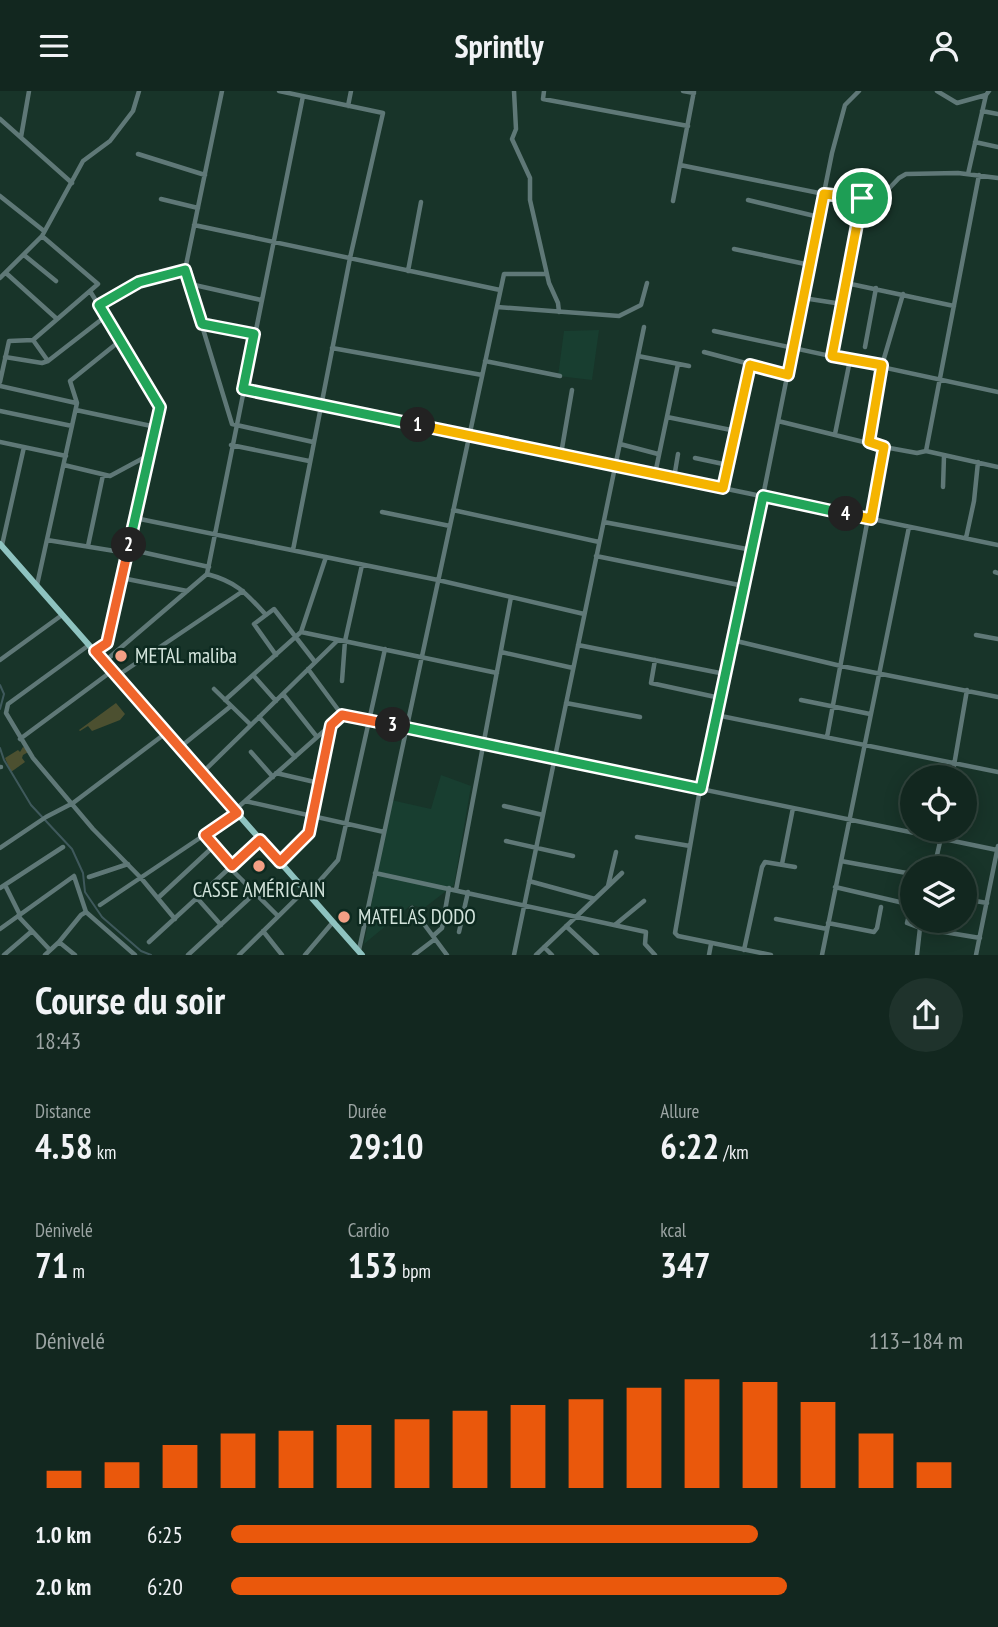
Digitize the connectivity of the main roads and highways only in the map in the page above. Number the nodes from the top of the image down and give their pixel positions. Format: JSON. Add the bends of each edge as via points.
{"nodes":[{"id":1,"x":1,"y":546,"type":"edge"},
{"id":2,"x":360,"y":953,"type":"edge"}],
"edges":[{"from":1,"to":2,"type":"main road"}]}
